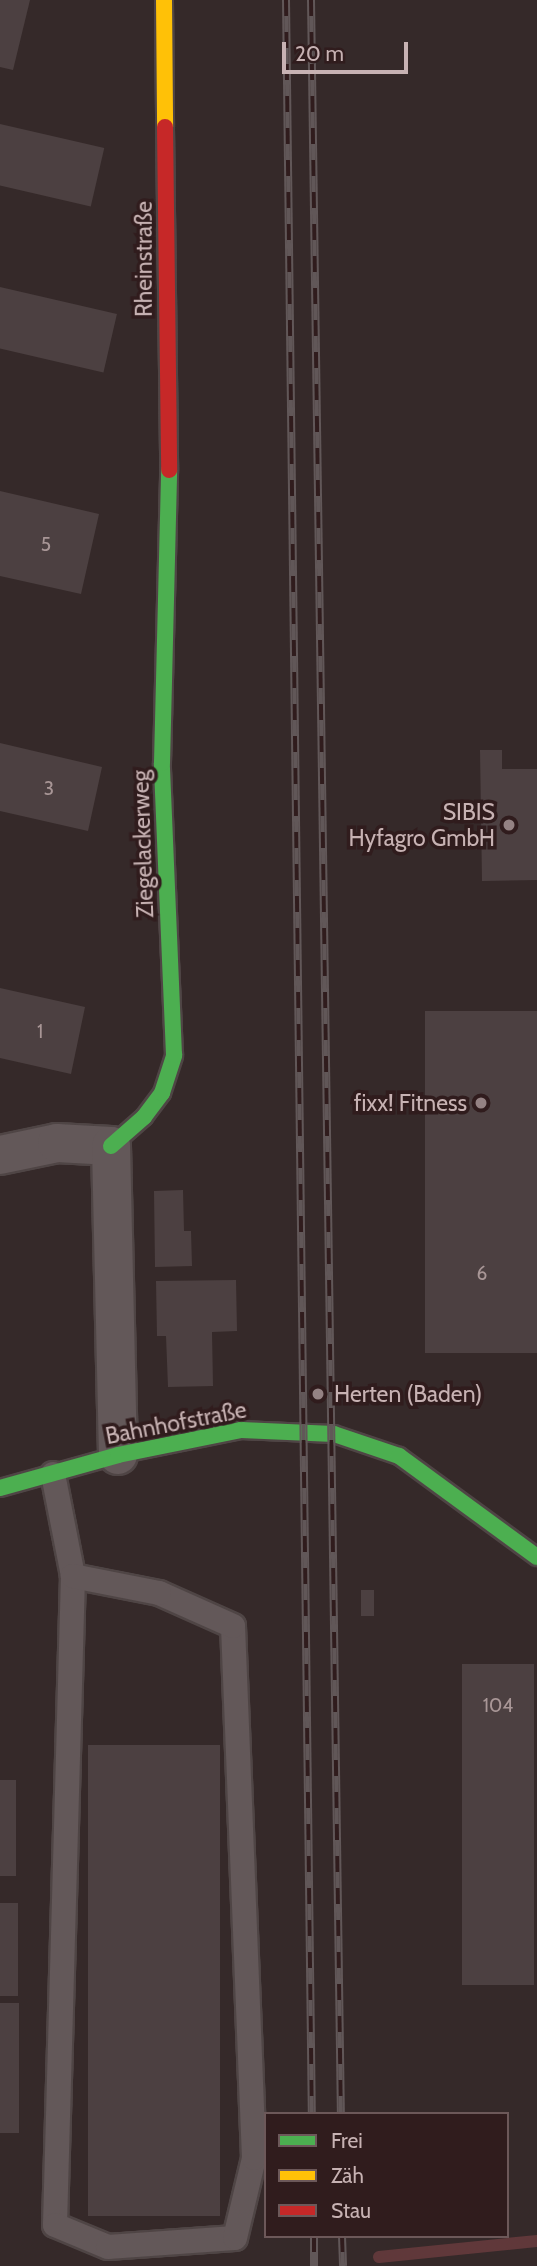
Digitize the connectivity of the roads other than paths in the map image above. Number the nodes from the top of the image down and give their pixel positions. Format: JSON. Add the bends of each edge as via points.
{"nodes":[{"id":1,"x":164,"y":0,"type":"edge"},
{"id":2,"x":169,"y":517,"type":"joint"},
{"id":3,"x":111,"y":1146,"type":"junction"},
{"id":4,"x":0,"y":1155,"type":"edge"},
{"id":5,"x":118,"y":1455,"type":"junction"},
{"id":6,"x":53,"y":1474,"type":"junction"},
{"id":7,"x":0,"y":1488,"type":"edge"},
{"id":8,"x":537,"y":1557,"type":"edge"},
{"id":9,"x":73,"y":1576,"type":"junction"}],
"edges":[{"from":1,"to":2,"type":"street","name":"Rheinstraße"},
{"from":2,"to":3,"type":"street","name":"Ziegelackerweg","via":[[162,763],[174,1055],[162,1093],[144,1117]]},
{"from":3,"to":4,"type":"street","via":[[57,1143]]},
{"from":3,"to":5,"type":"street"},
{"from":5,"to":6,"type":"street","name":"Bahnhofstraße"},
{"from":5,"to":8,"type":"street","name":"Bahnhofstraße","via":[[241,1430],[334,1434],[399,1456]]},
{"from":6,"to":7,"type":"street","name":"Bahnhofstraße"},
{"from":6,"to":9,"type":"lane"},
{"from":9,"to":9,"type":"lane","via":[[55,2225],[108,2247],[235,2238],[254,2158],[233,1626],[159,1593]]}]}
